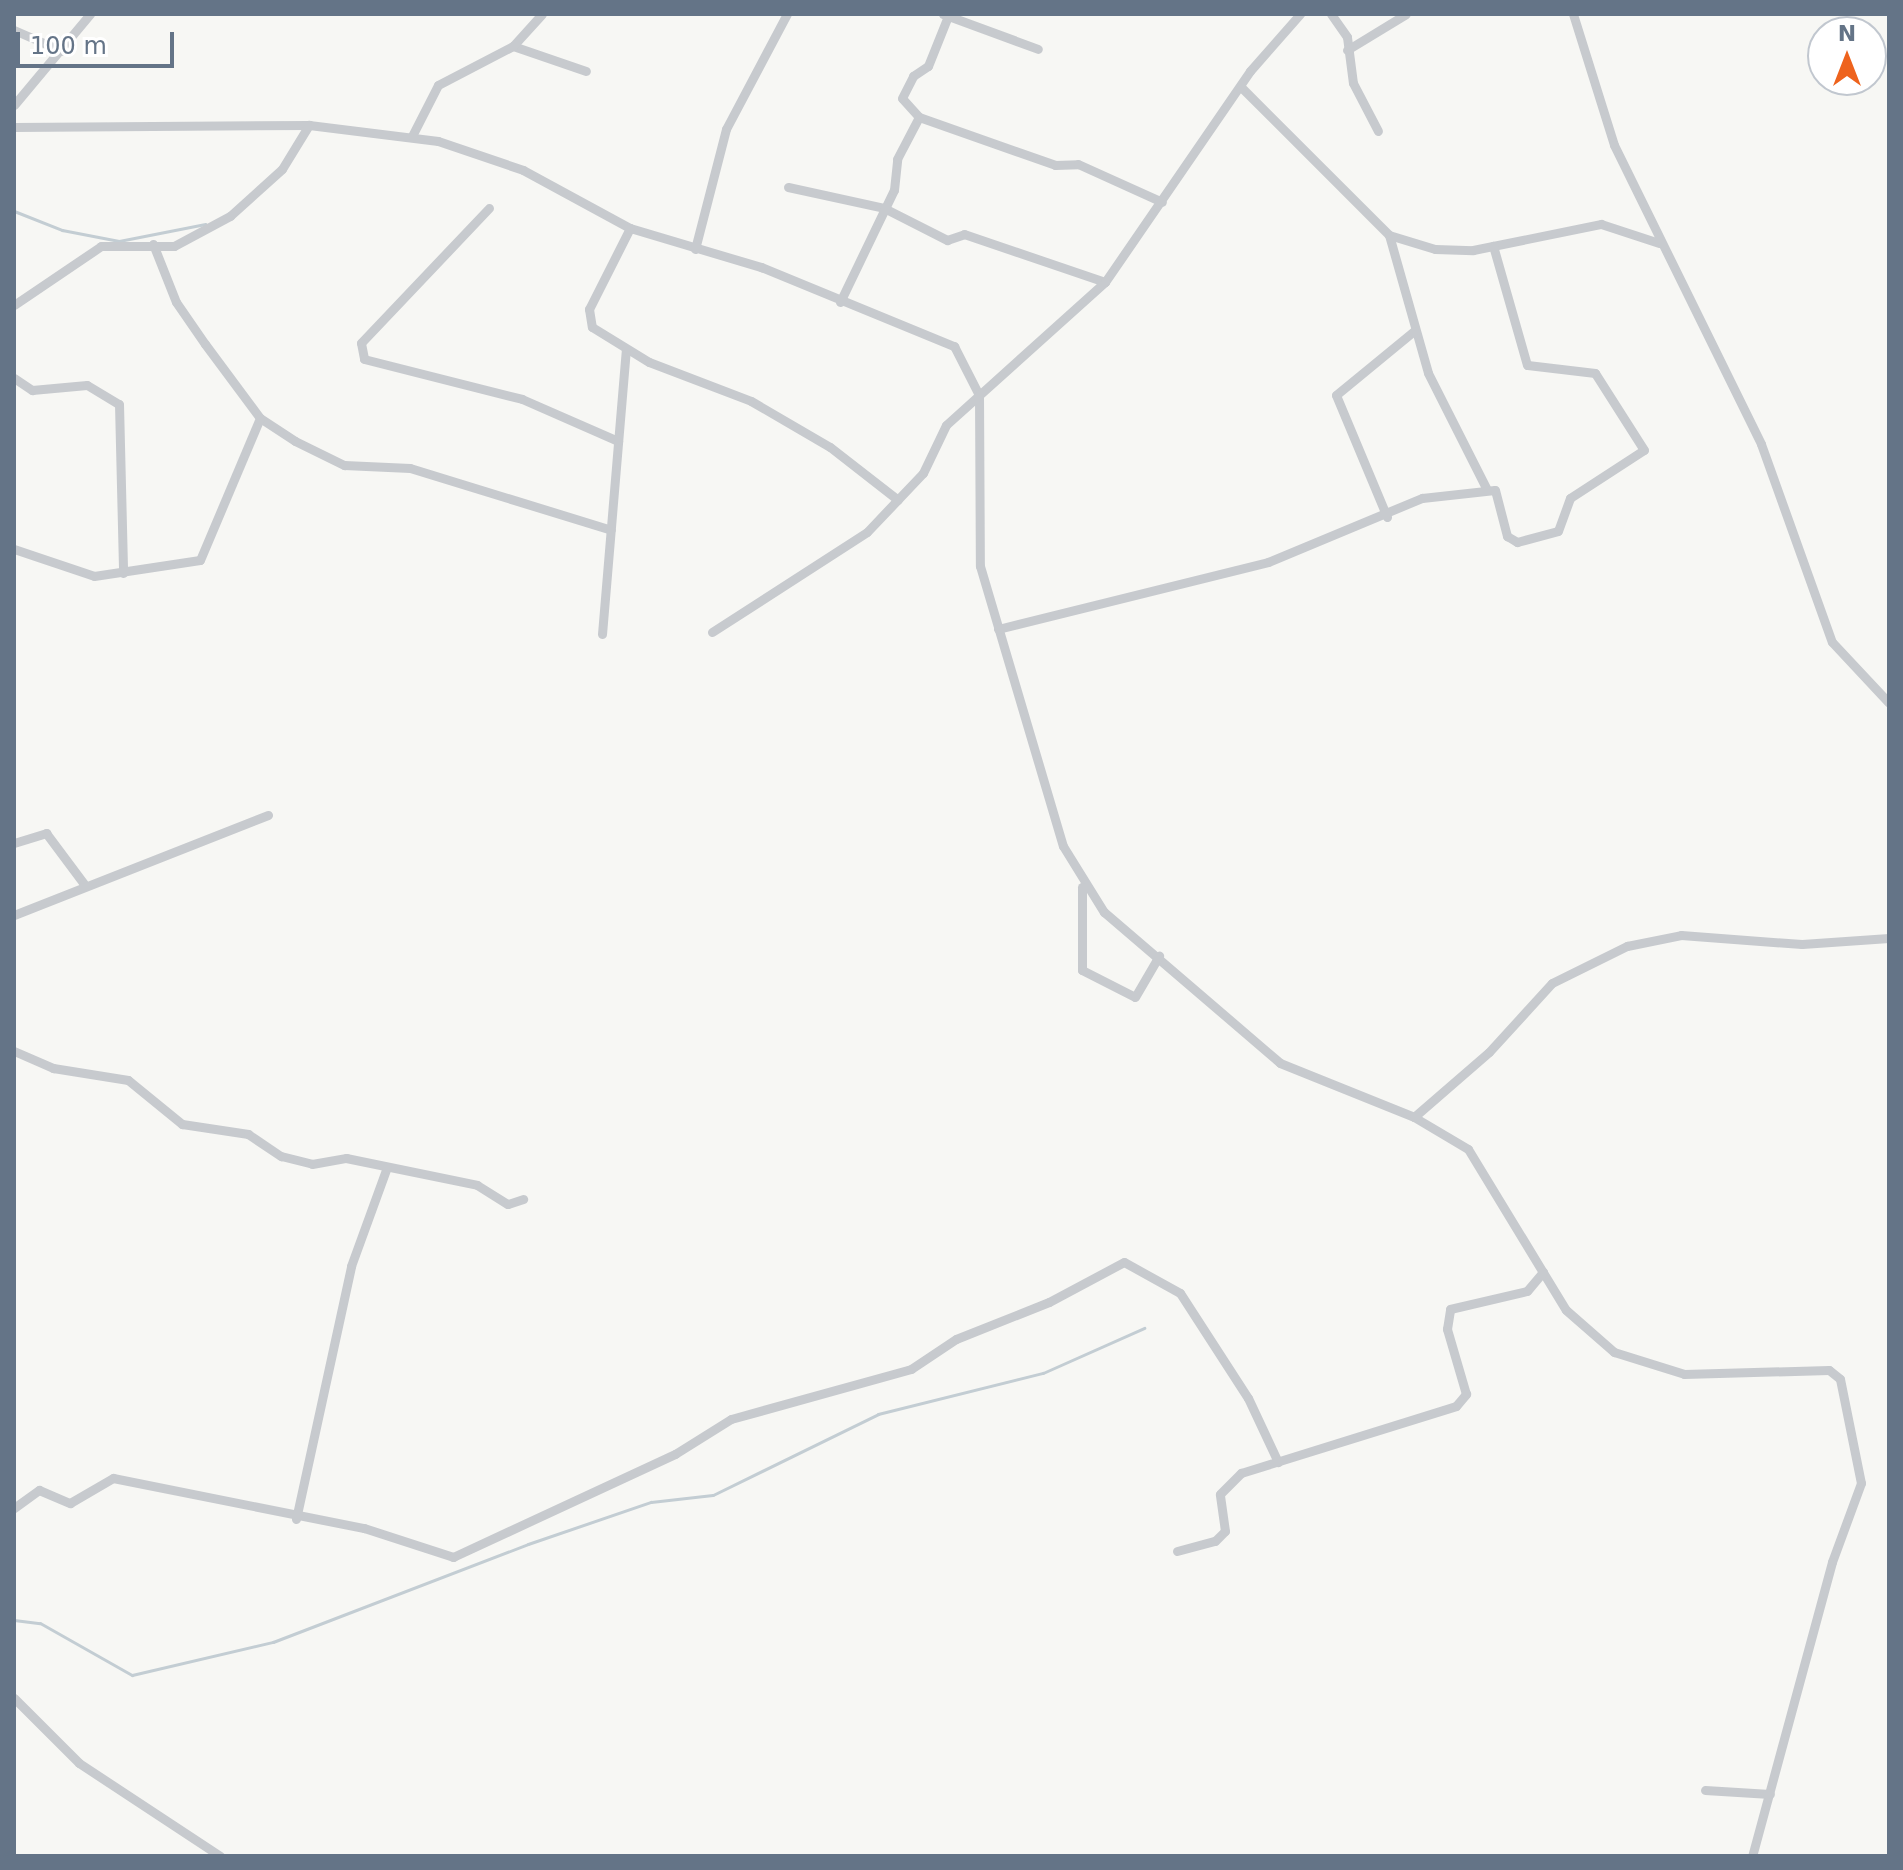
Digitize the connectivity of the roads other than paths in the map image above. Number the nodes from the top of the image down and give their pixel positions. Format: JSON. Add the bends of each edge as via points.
{"nodes":[{"id":1,"x":90,"y":14,"type":"edge"},
{"id":2,"x":542,"y":14,"type":"edge"},
{"id":3,"x":787,"y":14,"type":"edge"},
{"id":4,"x":1300,"y":14,"type":"edge"},
{"id":5,"x":1331,"y":14,"type":"edge"},
{"id":6,"x":1406,"y":14,"type":"edge"},
{"id":7,"x":1573,"y":14,"type":"edge"},
{"id":8,"x":946,"y":15,"type":"edge"},
{"id":9,"x":14,"y":30,"type":"edge"},
{"id":10,"x":513,"y":46,"type":"junction"},
{"id":11,"x":1038,"y":49,"type":"dead end"},
{"id":12,"x":1347,"y":50,"type":"junction"},
{"id":13,"x":62,"y":51,"type":"junction"},
{"id":14,"x":586,"y":71,"type":"dead end"},
{"id":15,"x":1241,"y":87,"type":"junction"},
{"id":16,"x":14,"y":105,"type":"edge"},
{"id":17,"x":919,"y":117,"type":"junction"},
{"id":18,"x":309,"y":125,"type":"junction"},
{"id":19,"x":14,"y":127,"type":"edge"},
{"id":20,"x":1378,"y":131,"type":"dead end"},
{"id":21,"x":412,"y":136,"type":"junction"},
{"id":22,"x":788,"y":187,"type":"dead end"},
{"id":23,"x":1162,"y":202,"type":"junction"},
{"id":24,"x":489,"y":208,"type":"dead end"},
{"id":25,"x":884,"y":208,"type":"junction"},
{"id":26,"x":630,"y":228,"type":"junction"},
{"id":27,"x":1389,"y":235,"type":"junction"},
{"id":28,"x":1659,"y":243,"type":"junction"},
{"id":29,"x":153,"y":244,"type":"junction"},
{"id":30,"x":1493,"y":246,"type":"junction"},
{"id":31,"x":695,"y":249,"type":"junction"},
{"id":32,"x":1105,"y":282,"type":"junction"},
{"id":33,"x":840,"y":302,"type":"junction"},
{"id":34,"x":14,"y":305,"type":"edge"},
{"id":35,"x":1414,"y":331,"type":"junction"},
{"id":36,"x":626,"y":350,"type":"junction"},
{"id":37,"x":14,"y":378,"type":"edge"},
{"id":38,"x":979,"y":395,"type":"junction"},
{"id":39,"x":260,"y":418,"type":"junction"},
{"id":40,"x":618,"y":441,"type":"junction"},
{"id":41,"x":1486,"y":488,"type":"junction"},
{"id":42,"x":898,"y":500,"type":"junction"},
{"id":43,"x":1387,"y":517,"type":"junction"},
{"id":44,"x":611,"y":530,"type":"junction"},
{"id":45,"x":14,"y":549,"type":"edge"},
{"id":46,"x":123,"y":573,"type":"junction"},
{"id":47,"x":998,"y":629,"type":"junction"},
{"id":48,"x":712,"y":632,"type":"dead end"},
{"id":49,"x":602,"y":634,"type":"dead end"},
{"id":50,"x":1889,"y":703,"type":"edge"},
{"id":51,"x":268,"y":815,"type":"dead end"},
{"id":52,"x":14,"y":843,"type":"edge"},
{"id":53,"x":84,"y":884,"type":"junction"},
{"id":54,"x":1082,"y":887,"type":"junction"},
{"id":55,"x":14,"y":915,"type":"edge"},
{"id":56,"x":1889,"y":938,"type":"edge"},
{"id":57,"x":1159,"y":956,"type":"junction"},
{"id":58,"x":14,"y":1051,"type":"edge"},
{"id":59,"x":1414,"y":1117,"type":"junction"},
{"id":60,"x":387,"y":1167,"type":"junction"},
{"id":61,"x":523,"y":1199,"type":"dead end"},
{"id":62,"x":1543,"y":1272,"type":"junction"},
{"id":63,"x":1278,"y":1462,"type":"junction"},
{"id":64,"x":14,"y":1508,"type":"edge"},
{"id":65,"x":296,"y":1519,"type":"junction"},
{"id":66,"x":1177,"y":1551,"type":"dead end"},
{"id":67,"x":14,"y":1698,"type":"edge"},
{"id":68,"x":1705,"y":1790,"type":"dead end"},
{"id":69,"x":1770,"y":1794,"type":"junction"},
{"id":70,"x":220,"y":1856,"type":"edge"},
{"id":71,"x":1752,"y":1856,"type":"edge"}],
"edges":[{"from":1,"to":13,"type":"street"},
{"from":2,"to":10,"type":"street"},
{"from":3,"to":31,"type":"street","via":[[726,129]]},
{"from":4,"to":15,"type":"street"},
{"from":5,"to":12,"type":"street"},
{"from":6,"to":12,"type":"street"},
{"from":7,"to":28,"type":"street","via":[[1614,145]]},
{"from":8,"to":11,"type":"street"},
{"from":8,"to":17,"type":"street","via":[[928,66],[913,76],[902,98]]},
{"from":9,"to":13,"type":"street"},
{"from":10,"to":14,"type":"street"},
{"from":10,"to":21,"type":"street","via":[[438,85]]},
{"from":12,"to":20,"type":"street","via":[[1353,83]]},
{"from":13,"to":16,"type":"street"},
{"from":15,"to":23,"type":"street"},
{"from":15,"to":27,"type":"street"},
{"from":17,"to":23,"type":"street","via":[[1055,165],[1078,164]]},
{"from":17,"to":25,"type":"street"},
{"from":18,"to":19,"type":"street"},
{"from":18,"to":21,"type":"street"},
{"from":18,"to":29,"type":"street","via":[[282,169],[230,216],[174,246]]},
{"from":21,"to":26,"type":"street","via":[[523,170]]},
{"from":22,"to":25,"type":"street"},
{"from":23,"to":32,"type":"street"},
{"from":24,"to":40,"type":"street","via":[[361,343],[364,359],[522,399]]},
{"from":25,"to":32,"type":"street","via":[[947,240],[964,234]]},
{"from":25,"to":33,"type":"street"},
{"from":26,"to":31,"type":"street"},
{"from":26,"to":36,"type":"street","via":[[586,318]]},
{"from":27,"to":30,"type":"street","via":[[1435,249]]},
{"from":27,"to":35,"type":"street"},
{"from":28,"to":30,"type":"street","via":[[1601,224]]},
{"from":28,"to":50,"type":"street","via":[[1761,444],[1832,642]]},
{"from":29,"to":34,"type":"street","via":[[101,246]]},
{"from":29,"to":39,"type":"street","via":[[176,302]]},
{"from":30,"to":41,"type":"street","via":[[1527,365],[1595,373],[1644,450],[1570,498],[1558,531],[1517,542],[1502,527],[1495,490]]},
{"from":31,"to":33,"type":"street","via":[[761,267]]},
{"from":32,"to":38,"type":"street"},
{"from":33,"to":38,"type":"street","via":[[943,339],[965,360]]},
{"from":35,"to":41,"type":"street"},
{"from":35,"to":43,"type":"street","via":[[1336,395]]},
{"from":36,"to":40,"type":"street"},
{"from":36,"to":42,"type":"street","via":[[751,401],[830,447]]},
{"from":37,"to":46,"type":"street","via":[[32,390],[87,385],[119,404]]},
{"from":38,"to":42,"type":"street","via":[[946,425],[936,455]]},
{"from":38,"to":47,"type":"street","via":[[977,536]]},
{"from":39,"to":44,"type":"street","via":[[344,465],[410,468]]},
{"from":39,"to":46,"type":"street","via":[[200,560]]},
{"from":40,"to":44,"type":"street"},
{"from":41,"to":43,"type":"street","via":[[1422,498]]},
{"from":42,"to":48,"type":"street","via":[[796,584]]},
{"from":43,"to":47,"type":"street","via":[[1268,562]]},
{"from":44,"to":49,"type":"street"},
{"from":45,"to":46,"type":"street","via":[[94,576]]},
{"from":47,"to":54,"type":"street"},
{"from":51,"to":53,"type":"street"},
{"from":52,"to":53,"type":"street","via":[[46,833]]},
{"from":53,"to":55,"type":"street"},
{"from":54,"to":57,"type":"street"},
{"from":54,"to":57,"type":"street","via":[[1082,970],[1135,997]]},
{"from":56,"to":59,"type":"street","via":[[1802,944],[1681,935],[1627,946],[1552,983],[1489,1052]]},
{"from":57,"to":59,"type":"street","via":[[1280,1063]]},
{"from":58,"to":60,"type":"street","via":[[53,1068],[128,1080],[182,1124],[248,1134],[281,1156]]},
{"from":59,"to":62,"type":"street","via":[[1468,1149]]},
{"from":60,"to":61,"type":"street","via":[[477,1185],[508,1204]]},
{"from":60,"to":65,"type":"street","via":[[351,1266]]},
{"from":62,"to":63,"type":"street","via":[[1527,1291],[1450,1309],[1447,1329],[1466,1394],[1456,1406],[1345,1435]]},
{"from":62,"to":69,"type":"street","via":[[1580,1327],[1636,1361],[1684,1374],[1829,1370],[1845,1389],[1861,1483],[1832,1562]]},
{"from":63,"to":65,"type":"street","via":[[1248,1398],[1180,1293],[1124,1262],[1049,1302],[956,1339],[911,1369],[731,1419],[675,1454],[453,1557],[364,1528]]},
{"from":63,"to":66,"type":"street","via":[[1225,1482],[1225,1531],[1215,1541]]},
{"from":64,"to":65,"type":"street","via":[[39,1490],[70,1503],[113,1478],[185,1487]]},
{"from":67,"to":70,"type":"street","via":[[79,1763]]},
{"from":68,"to":69,"type":"street"},
{"from":69,"to":71,"type":"street"}]}
